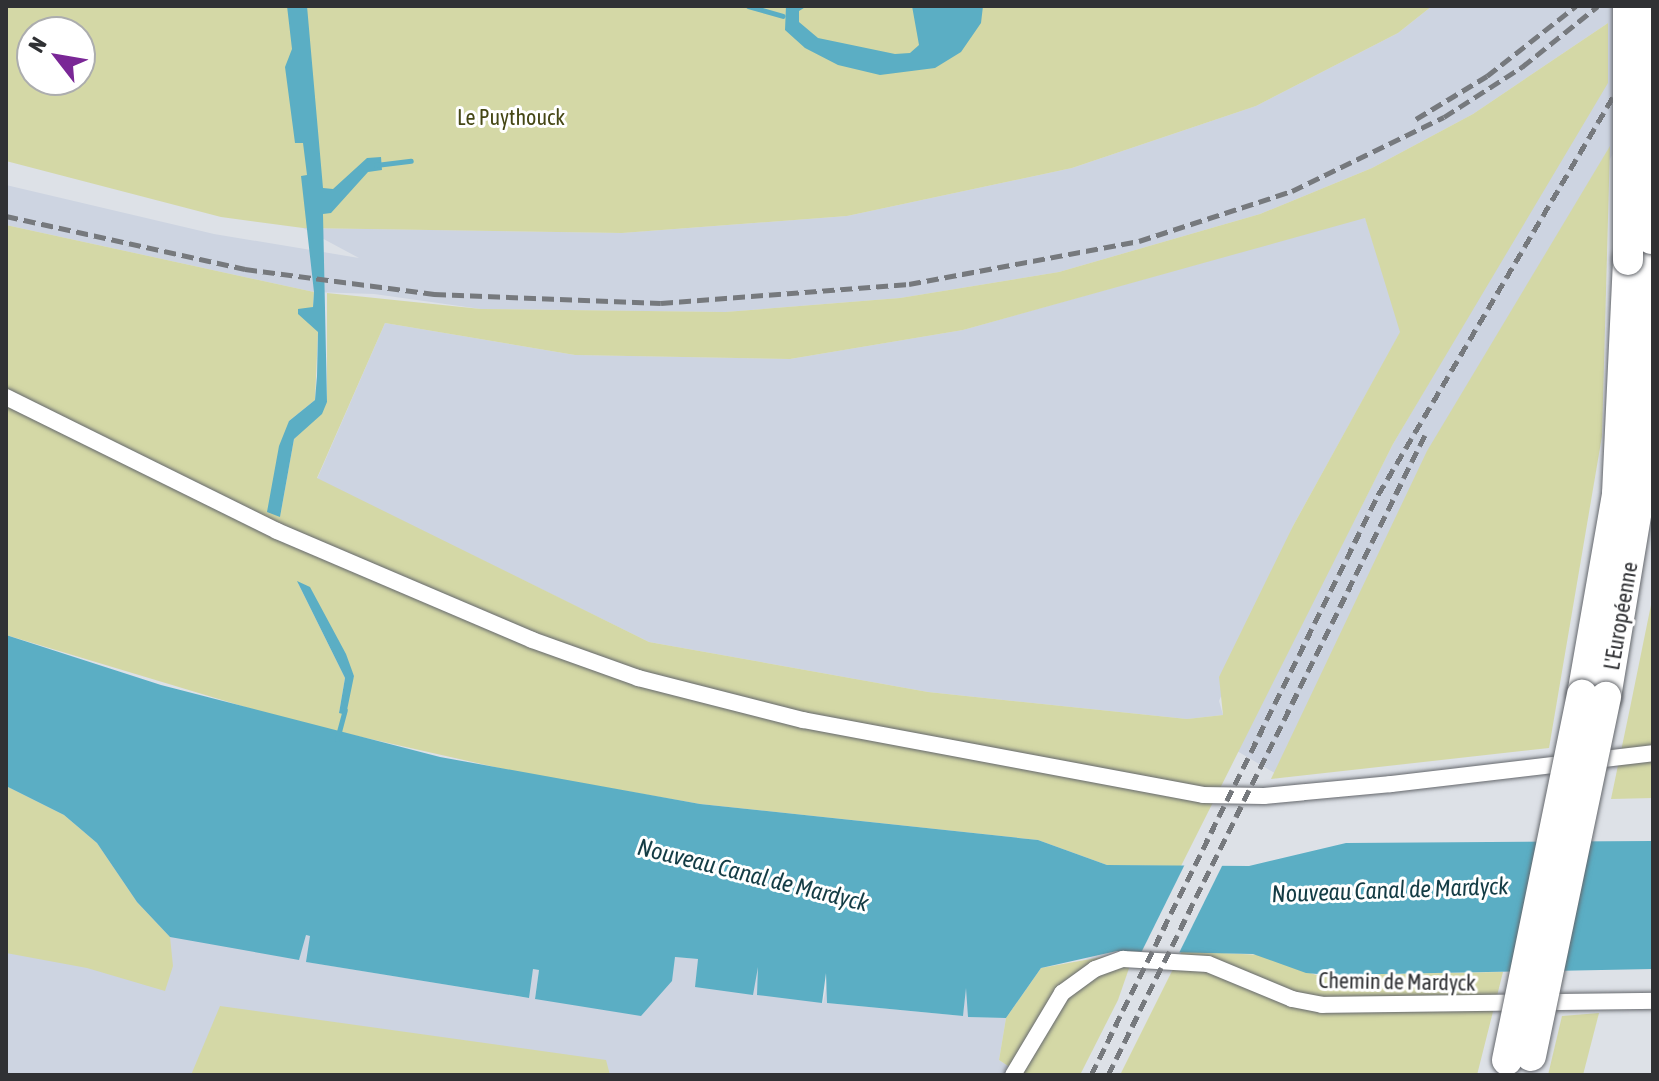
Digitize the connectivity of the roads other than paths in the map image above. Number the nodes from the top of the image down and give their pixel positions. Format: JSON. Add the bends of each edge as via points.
{"nodes":[{"id":1,"x":1628,"y":6,"type":"edge"},
{"id":2,"x":1651,"y":6,"type":"edge"},
{"id":3,"x":1652,"y":239,"type":"edge"},
{"id":4,"x":6,"y":397,"type":"edge"},
{"id":5,"x":1594,"y":696,"type":"junction"},
{"id":6,"x":1653,"y":753,"type":"edge"},
{"id":7,"x":1653,"y":1001,"type":"edge"},
{"id":8,"x":1517,"y":1067,"type":"edge"},
{"id":9,"x":1013,"y":1075,"type":"edge"}],
"edges":[{"from":1,"to":5,"type":"highway","name":"L'Européenne","bridge":true,"via":[[1628,260],[1617,494]]},
{"from":2,"to":3,"type":"highway","name":"L'Européenne","bridge":true},
{"from":3,"to":5,"type":"highway","name":"L'Européenne","via":[[1645,462]]},
{"from":4,"to":6,"type":"street","via":[[277,531],[532,640],[638,678],[803,720],[1193,794],[1264,796]]},
{"from":5,"to":8,"type":"highway","name":"L'Européenne","bridge":true},
{"from":7,"to":9,"type":"street","name":"Chemin de Mardyck","via":[[1322,1005],[1292,999],[1208,964],[1123,959],[1086,974],[1062,993]]}]}
